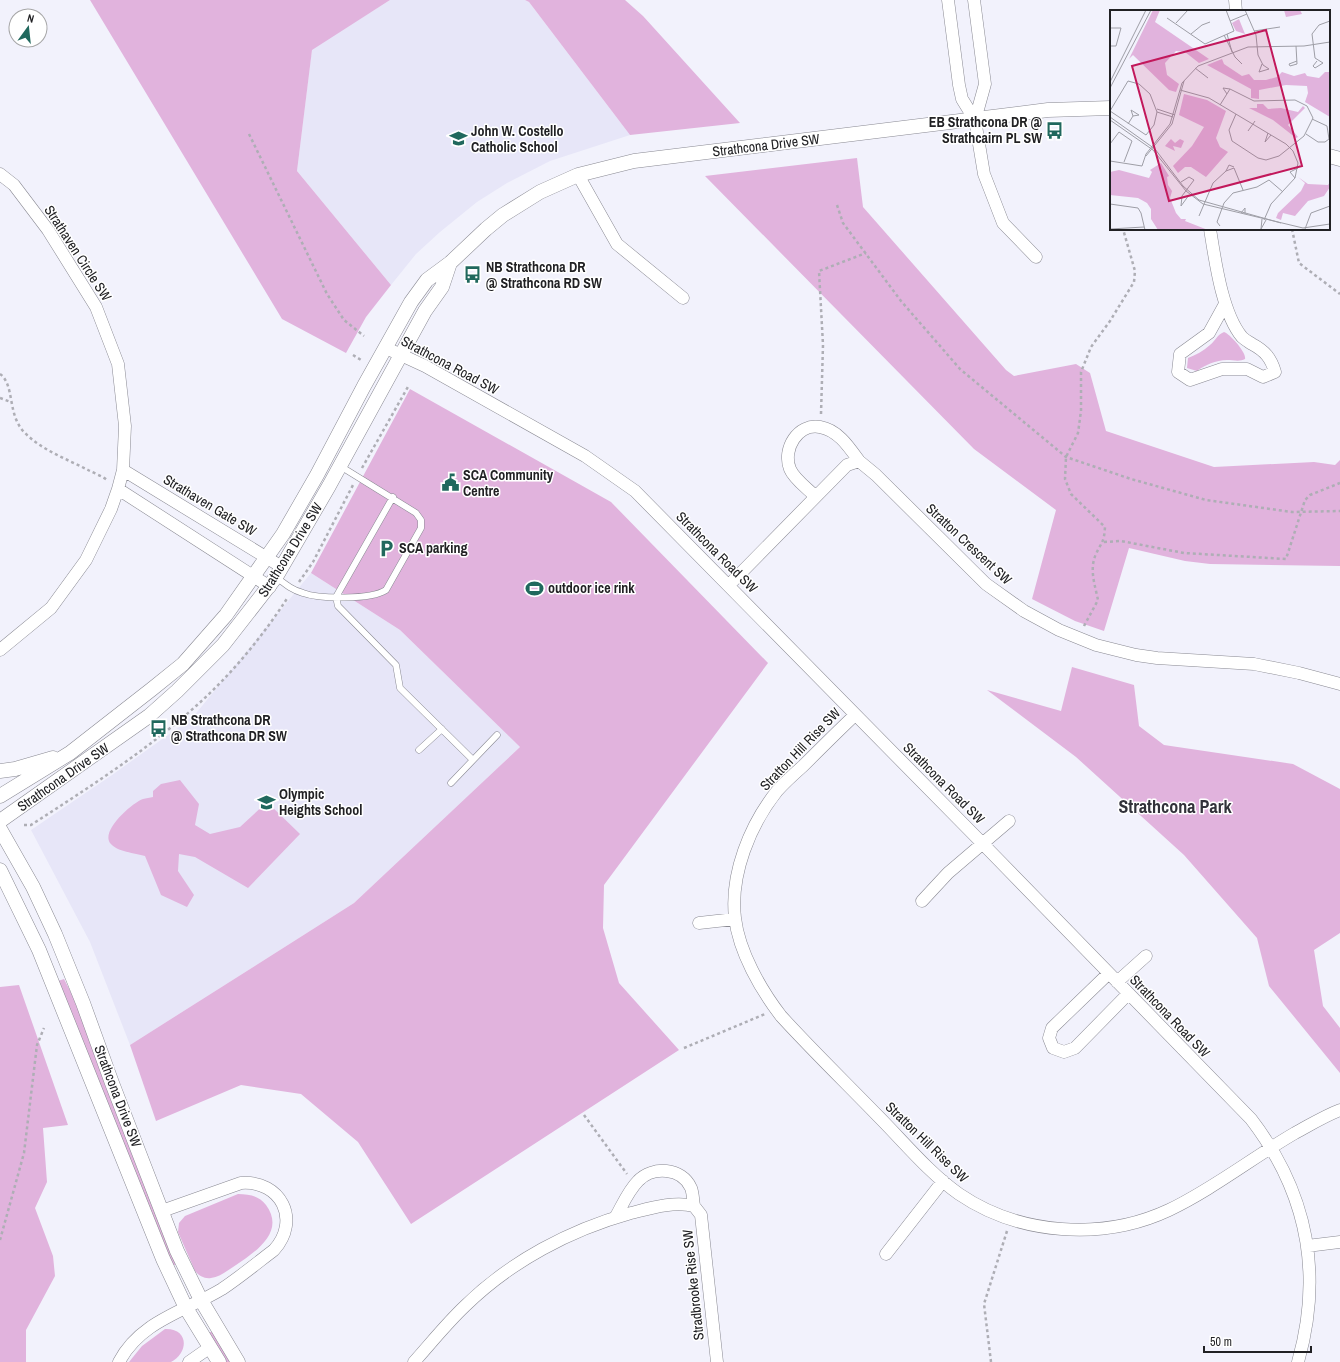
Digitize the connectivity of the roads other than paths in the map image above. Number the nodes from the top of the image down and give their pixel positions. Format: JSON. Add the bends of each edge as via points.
{"nodes":[{"id":1,"x":948,"y":0,"type":"edge"},
{"id":2,"x":974,"y":0,"type":"edge"},
{"id":3,"x":1235,"y":0,"type":"edge"},
{"id":4,"x":1236,"y":10,"type":"edge"},
{"id":5,"x":1110,"y":108,"type":"edge"},
{"id":6,"x":975,"y":120,"type":"junction"},
{"id":7,"x":1330,"y":156,"type":"edge"},
{"id":8,"x":1340,"y":159,"type":"edge"},
{"id":9,"x":0,"y":174,"type":"edge"},
{"id":10,"x":578,"y":176,"type":"junction"},
{"id":11,"x":1210,"y":230,"type":"edge"},
{"id":12,"x":1036,"y":257,"type":"dead end"},
{"id":13,"x":450,"y":263,"type":"junction"},
{"id":14,"x":683,"y":298,"type":"dead end"},
{"id":15,"x":1225,"y":304,"type":"junction"},
{"id":16,"x":386,"y":348,"type":"junction"},
{"id":17,"x":402,"y":355,"type":"junction"},
{"id":18,"x":859,"y":461,"type":"junction"},
{"id":19,"x":340,"y":466,"type":"junction"},
{"id":20,"x":123,"y":470,"type":"junction"},
{"id":21,"x":118,"y":489,"type":"junction"},
{"id":22,"x":815,"y":496,"type":"junction"},
{"id":23,"x":393,"y":497,"type":"junction"},
{"id":24,"x":268,"y":558,"type":"junction"},
{"id":25,"x":255,"y":576,"type":"junction"},
{"id":26,"x":276,"y":577,"type":"junction"},
{"id":27,"x":729,"y":585,"type":"junction"},
{"id":28,"x":336,"y":597,"type":"junction"},
{"id":29,"x":0,"y":650,"type":"edge"},
{"id":30,"x":1340,"y":684,"type":"edge"},
{"id":31,"x":855,"y":715,"type":"junction"},
{"id":32,"x":442,"y":729,"type":"junction"},
{"id":33,"x":497,"y":735,"type":"dead end"},
{"id":34,"x":419,"y":750,"type":"dead end"},
{"id":35,"x":70,"y":753,"type":"junction"},
{"id":36,"x":473,"y":760,"type":"junction"},
{"id":37,"x":0,"y":771,"type":"edge"},
{"id":38,"x":451,"y":783,"type":"dead end"},
{"id":39,"x":0,"y":796,"type":"edge"},
{"id":40,"x":0,"y":821,"type":"edge"},
{"id":41,"x":1009,"y":821,"type":"dead end"},
{"id":42,"x":0,"y":829,"type":"edge"},
{"id":43,"x":983,"y":844,"type":"junction"},
{"id":44,"x":0,"y":870,"type":"edge"},
{"id":45,"x":922,"y":901,"type":"dead end"},
{"id":46,"x":735,"y":919,"type":"junction"},
{"id":47,"x":700,"y":923,"type":"dead end"},
{"id":48,"x":1146,"y":956,"type":"dead end"},
{"id":49,"x":1112,"y":978,"type":"junction"},
{"id":50,"x":1128,"y":994,"type":"junction"},
{"id":51,"x":1340,"y":1110,"type":"edge"},
{"id":52,"x":1271,"y":1147,"type":"junction"},
{"id":53,"x":943,"y":1181,"type":"junction"},
{"id":54,"x":694,"y":1206,"type":"junction"},
{"id":55,"x":162,"y":1210,"type":"junction"},
{"id":56,"x":615,"y":1218,"type":"junction"},
{"id":57,"x":1340,"y":1242,"type":"edge"},
{"id":58,"x":1307,"y":1246,"type":"junction"},
{"id":59,"x":886,"y":1254,"type":"dead end"},
{"id":60,"x":201,"y":1300,"type":"junction"},
{"id":61,"x":186,"y":1308,"type":"junction"},
{"id":62,"x":210,"y":1348,"type":"junction"},
{"id":63,"x":119,"y":1362,"type":"edge"},
{"id":64,"x":189,"y":1362,"type":"edge"},
{"id":65,"x":219,"y":1362,"type":"edge"},
{"id":66,"x":238,"y":1362,"type":"edge"},
{"id":67,"x":414,"y":1362,"type":"edge"},
{"id":68,"x":717,"y":1362,"type":"edge"},
{"id":69,"x":1298,"y":1362,"type":"edge"}],
"edges":[{"from":1,"to":6,"type":"street","via":[[962,99]]},
{"from":2,"to":6,"type":"street","via":[[984,84]]},
{"from":3,"to":4,"type":"street"},
{"from":5,"to":6,"type":"street","name":"Strathcona Drive SW","via":[[1048,110]]},
{"from":6,"to":10,"type":"street","name":"Strathcona Drive SW","via":[[634,161]]},
{"from":6,"to":12,"type":"street","via":[[984,174],[1003,223]]},
{"from":7,"to":8,"type":"street"},
{"from":9,"to":20,"type":"street","name":"Strathaven Circle SW","via":[[14,185],[48,230],[96,307],[118,364],[125,426]]},
{"from":10,"to":13,"type":"street","name":"Strathcona Drive SW","via":[[540,192],[509,211]]},
{"from":10,"to":14,"type":"street","via":[[617,244]]},
{"from":11,"to":15,"type":"street"},
{"from":13,"to":16,"type":"street","name":"Strathcona Drive SW","via":[[426,280]]},
{"from":13,"to":17,"type":"street","name":"Strathcona Drive SW","via":[[442,286],[425,311]]},
{"from":15,"to":15,"type":"street","via":[[1209,333],[1180,354],[1178,372],[1190,380],[1222,369],[1247,369],[1263,377],[1275,372],[1271,360],[1263,350],[1243,338],[1232,322]]},
{"from":16,"to":17,"type":"street","name":"Strathcona Road SW"},
{"from":16,"to":24,"type":"street","name":"Strathcona Drive SW","via":[[317,475]]},
{"from":17,"to":19,"type":"street","name":"Strathcona Drive SW"},
{"from":17,"to":27,"type":"street","name":"Strathcona Road SW","via":[[585,456],[629,487]]},
{"from":18,"to":22,"type":"street","via":[[847,465]]},
{"from":18,"to":22,"type":"street","name":"Stratton Crescent SW","via":[[846,443],[833,432],[820,427],[808,428],[797,435],[792,440],[788,462],[794,475]]},
{"from":18,"to":30,"type":"street","name":"Stratton Crescent SW","via":[[986,584],[1024,611],[1058,630],[1096,645],[1136,655],[1254,664]]},
{"from":19,"to":23,"type":"lane"},
{"from":19,"to":26,"type":"street","name":"Strathcona Drive SW"},
{"from":20,"to":21,"type":"street","name":"Strathaven Circle SW"},
{"from":20,"to":24,"type":"street","name":"Strathaven Gate SW"},
{"from":21,"to":25,"type":"street"},
{"from":21,"to":29,"type":"street","name":"Strathaven Circle SW","via":[[111,510],[86,560],[52,608]]},
{"from":22,"to":27,"type":"street"},
{"from":23,"to":28,"type":"lane"},
{"from":23,"to":28,"type":"lane","via":[[416,513],[421,520],[421,528],[386,590],[381,594]]},
{"from":24,"to":25,"type":"street","name":"Strathcona Drive SW"},
{"from":24,"to":26,"type":"street","name":"Strathaven Gate SW"},
{"from":25,"to":26,"type":"street"},
{"from":25,"to":35,"type":"street","name":"Strathcona Drive SW","via":[[226,615],[183,664]]},
{"from":26,"to":28,"type":"lane","via":[[293,590],[305,594]]},
{"from":26,"to":40,"type":"street","name":"Strathcona Drive SW","via":[[223,645],[149,716]]},
{"from":27,"to":31,"type":"street","name":"Strathcona Road SW"},
{"from":28,"to":32,"type":"lane","via":[[338,606],[396,665],[400,688]]},
{"from":31,"to":43,"type":"street","name":"Strathcona Road SW"},
{"from":31,"to":46,"type":"street","name":"Stratton Hill Rise SW","via":[[778,790],[756,822],[739,872]]},
{"from":32,"to":34,"type":"lane"},
{"from":32,"to":36,"type":"lane"},
{"from":33,"to":36,"type":"lane"},
{"from":35,"to":37,"type":"street"},
{"from":35,"to":39,"type":"street","name":"Strathcona Drive SW"},
{"from":36,"to":38,"type":"lane"},
{"from":41,"to":43,"type":"street"},
{"from":42,"to":55,"type":"street","name":"Strathcona Drive SW","via":[[33,887],[55,934]]},
{"from":43,"to":45,"type":"street"},
{"from":43,"to":49,"type":"street","name":"Strathcona Road SW"},
{"from":44,"to":61,"type":"street","name":"Strathcona Drive SW","via":[[39,950],[163,1259]]},
{"from":46,"to":47,"type":"street"},
{"from":46,"to":53,"type":"street","name":"Stratton Hill Rise SW","via":[[752,970],[775,1009]]},
{"from":48,"to":49,"type":"street"},
{"from":49,"to":50,"type":"street","name":"Strathcona Road SW"},
{"from":49,"to":50,"type":"street","via":[[1052,1028],[1049,1038],[1054,1048],[1064,1052],[1075,1048]]},
{"from":50,"to":52,"type":"street","name":"Strathcona Road SW","via":[[1251,1119]]},
{"from":51,"to":52,"type":"street"},
{"from":52,"to":53,"type":"street","name":"Stratton Hill Rise SW","via":[[1162,1213],[1133,1223],[1107,1228],[1074,1229],[1034,1225],[1011,1219],[976,1205]]},
{"from":52,"to":58,"type":"street","name":"Strathcona Road SW","via":[[1295,1198]]},
{"from":53,"to":59,"type":"street"},
{"from":54,"to":56,"type":"street","via":[[669,1206]]},
{"from":54,"to":56,"type":"street","name":"Stradbrooke Rise SW","via":[[690,1187],[681,1176],[668,1171],[653,1172],[637,1182]]},
{"from":54,"to":68,"type":"street","name":"Stradbrooke Rise SW","via":[[701,1215]]},
{"from":55,"to":60,"type":"street","name":"Strathcona Drive SW","via":[[177,1251]]},
{"from":55,"to":60,"type":"street","via":[[249,1182],[265,1186],[275,1193],[282,1203],[287,1219],[280,1244],[222,1288]]},
{"from":56,"to":67,"type":"street","via":[[558,1241],[507,1270],[466,1305]]},
{"from":57,"to":58,"type":"street"},
{"from":58,"to":69,"type":"street","name":"Strathcona Road SW","via":[[1309,1308]]},
{"from":60,"to":61,"type":"street"},
{"from":60,"to":66,"type":"street","name":"Strathcona Drive SW"},
{"from":61,"to":62,"type":"street","name":"Strathcona Drive SW"},
{"from":61,"to":63,"type":"street","via":[[156,1323],[135,1339]]},
{"from":62,"to":64,"type":"street"},
{"from":62,"to":65,"type":"street","name":"Strathcona Drive SW"}]}
